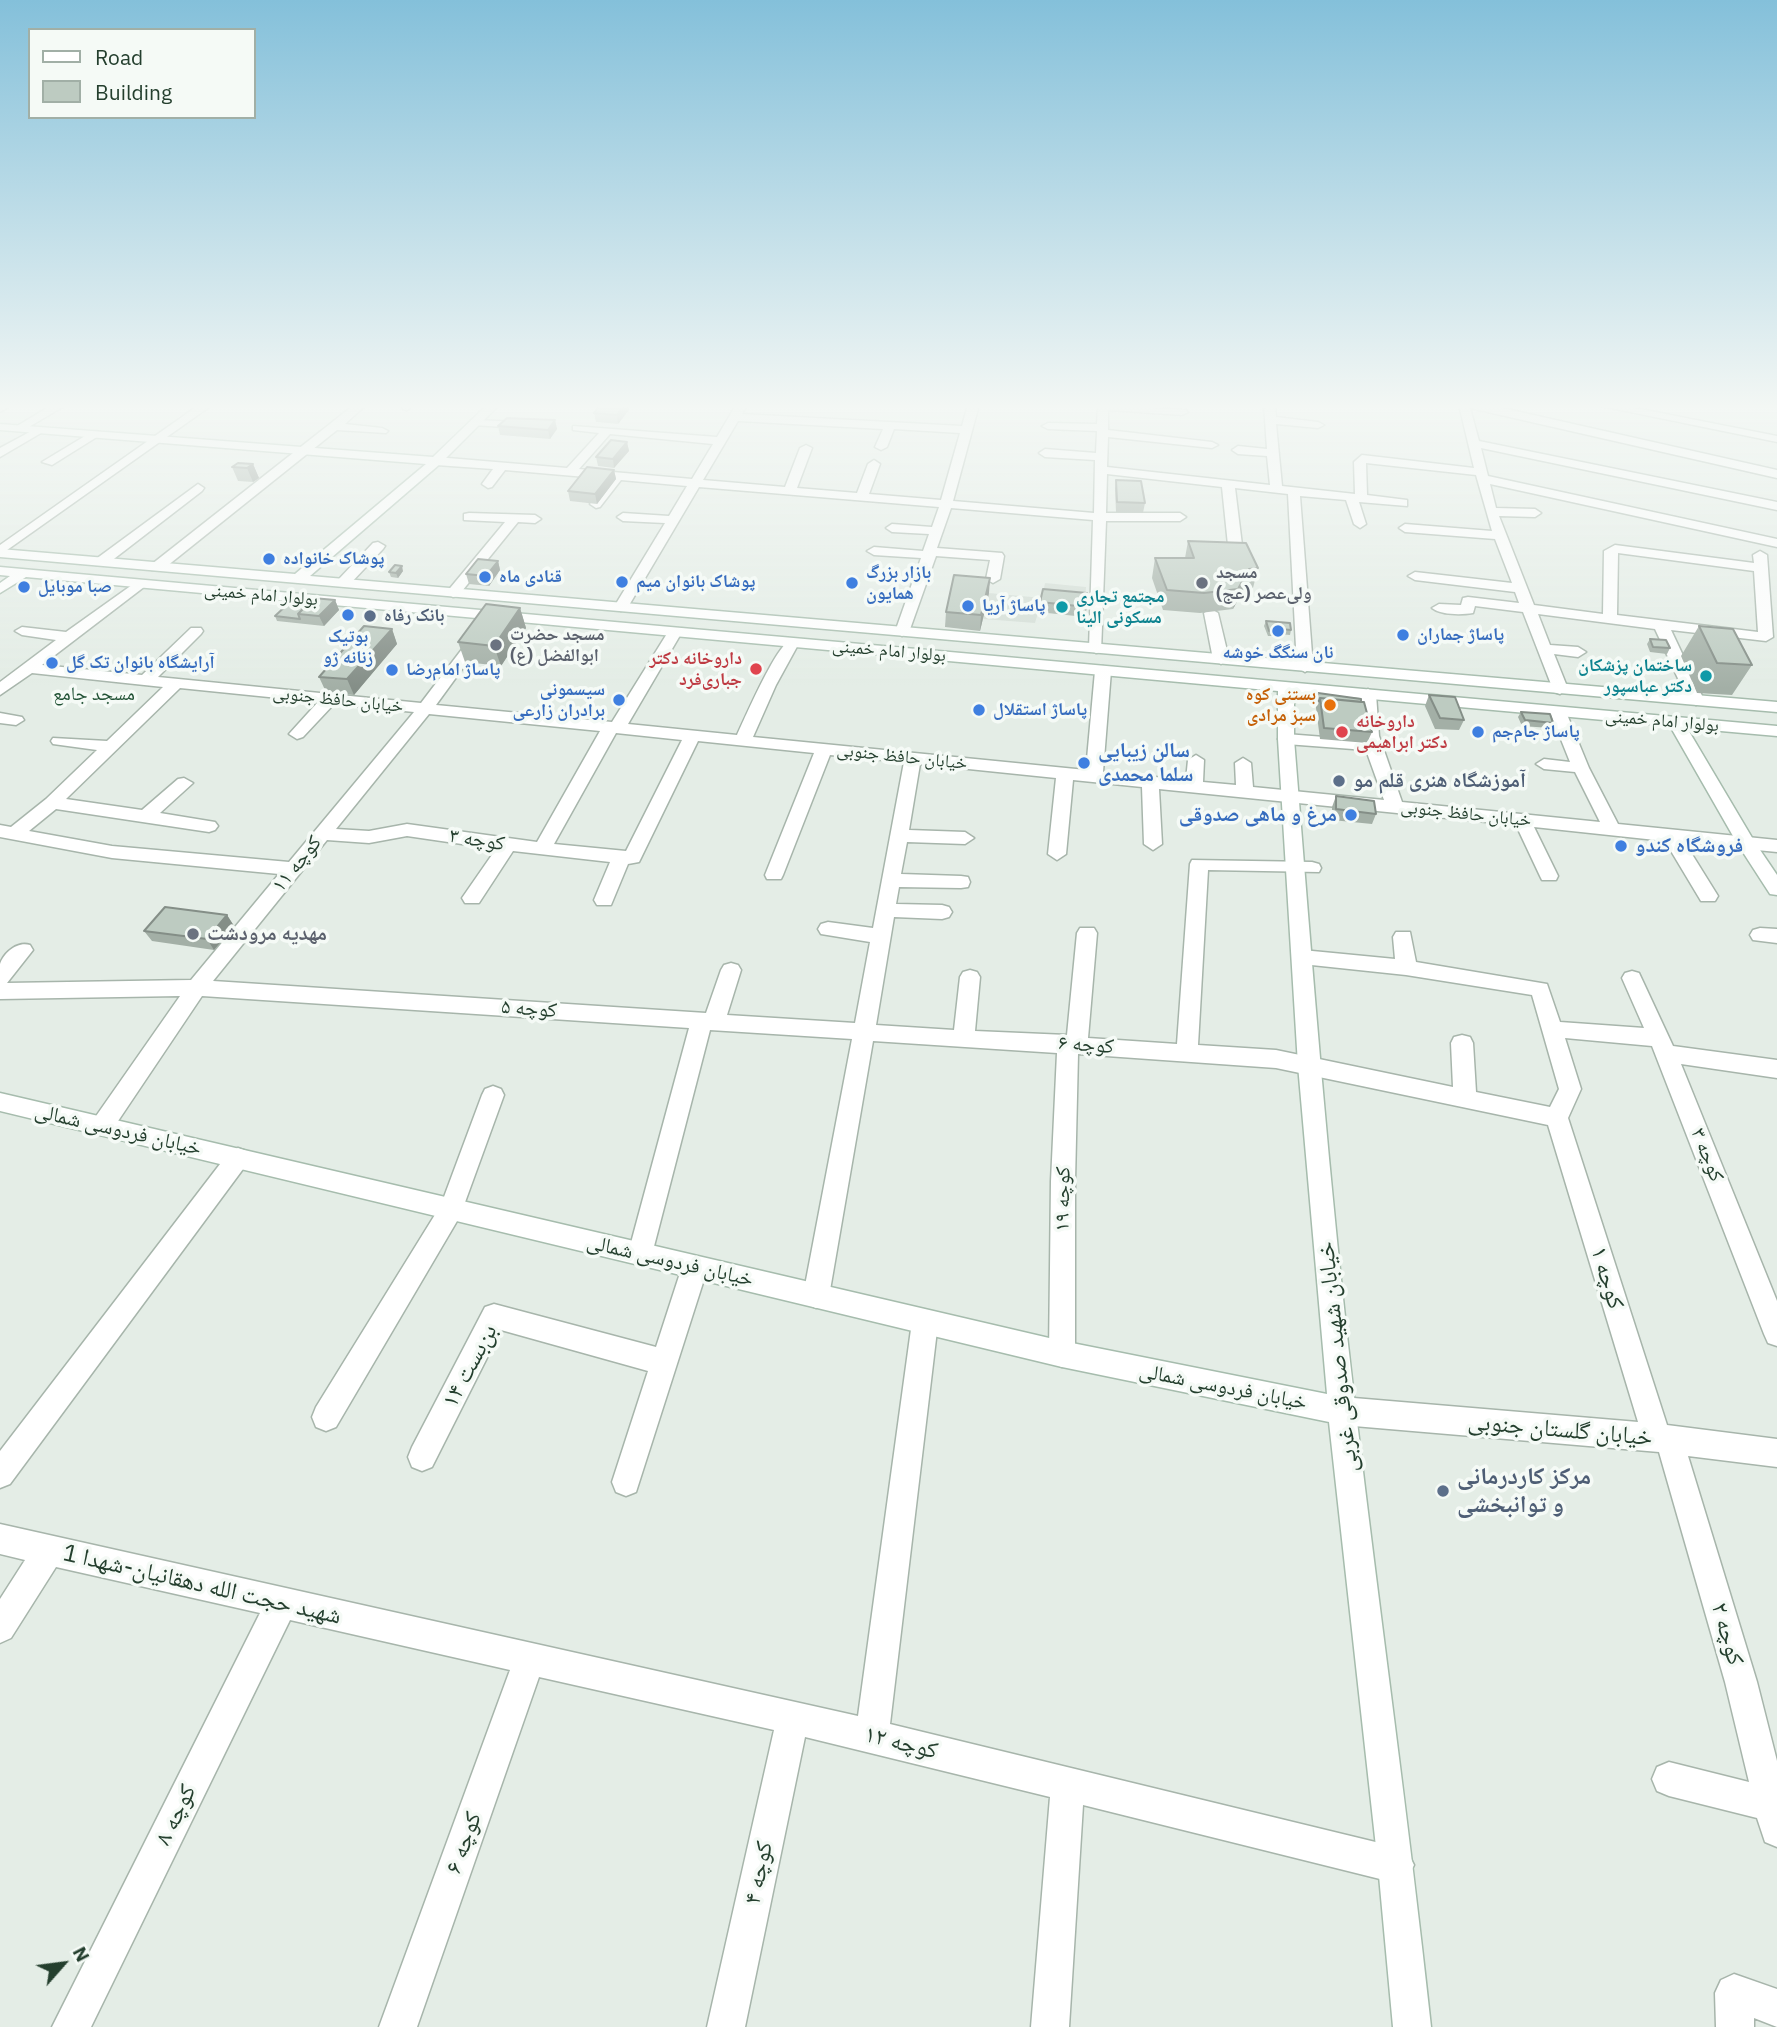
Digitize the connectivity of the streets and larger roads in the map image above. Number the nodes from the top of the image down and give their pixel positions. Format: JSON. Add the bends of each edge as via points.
{"nodes":[{"id":1,"x":73,"y":500,"type":"edge"},
{"id":2,"x":183,"y":500,"type":"edge"},
{"id":3,"x":242,"y":500,"type":"edge"},
{"id":4,"x":391,"y":500,"type":"edge"},
{"id":5,"x":600,"y":500,"type":"edge"},
{"id":6,"x":685,"y":500,"type":"edge"},
{"id":7,"x":893,"y":500,"type":"edge"},
{"id":8,"x":947,"y":500,"type":"edge"},
{"id":9,"x":1101,"y":500,"type":"edge"},
{"id":10,"x":1230,"y":500,"type":"edge"},
{"id":11,"x":1295,"y":500,"type":"edge"},
{"id":12,"x":1356,"y":500,"type":"edge"},
{"id":13,"x":1376,"y":500,"type":"edge"},
{"id":14,"x":1488,"y":500,"type":"edge"},
{"id":15,"x":1588,"y":500,"type":"edge"},
{"id":16,"x":1746,"y":500,"type":"edge"},
{"id":17,"x":1403,"y":503,"type":"dead end"},
{"id":18,"x":946,"y":504,"type":"junction"},
{"id":19,"x":596,"y":505,"type":"edge"},
{"id":20,"x":1777,"y":506,"type":"edge"},
{"id":21,"x":1491,"y":512,"type":"junction"},
{"id":22,"x":1535,"y":513,"type":"dead end"},
{"id":23,"x":623,"y":516,"type":"dead end"},
{"id":24,"x":469,"y":517,"type":"dead end"},
{"id":25,"x":1100,"y":517,"type":"junction"},
{"id":26,"x":1180,"y":517,"type":"dead end"},
{"id":27,"x":515,"y":518,"type":"junction"},
{"id":28,"x":535,"y":519,"type":"dead end"},
{"id":29,"x":673,"y":520,"type":"junction"},
{"id":30,"x":1360,"y":524,"type":"dead end"},
{"id":31,"x":892,"y":528,"type":"dead end"},
{"id":32,"x":1405,"y":528,"type":"dead end"},
{"id":33,"x":937,"y":531,"type":"junction"},
{"id":34,"x":1501,"y":536,"type":"junction"},
{"id":35,"x":1759,"y":539,"type":"junction"},
{"id":36,"x":1777,"y":543,"type":"edge"},
{"id":37,"x":1235,"y":545,"type":"edge"},
{"id":38,"x":378,"y":546,"type":"dead end"},
{"id":39,"x":874,"y":551,"type":"dead end"},
{"id":40,"x":0,"y":552,"type":"edge"},
{"id":41,"x":930,"y":553,"type":"junction"},
{"id":42,"x":101,"y":562,"type":"junction"},
{"id":43,"x":157,"y":567,"type":"junction"},
{"id":44,"x":1761,"y":568,"type":"junction"},
{"id":45,"x":0,"y":571,"type":"edge"},
{"id":46,"x":24,"y":573,"type":"junction"},
{"id":47,"x":1415,"y":576,"type":"dead end"},
{"id":48,"x":298,"y":579,"type":"junction"},
{"id":49,"x":993,"y":579,"type":"edge"},
{"id":50,"x":344,"y":583,"type":"junction"},
{"id":51,"x":139,"y":584,"type":"junction"},
{"id":52,"x":1521,"y":588,"type":"junction"},
{"id":53,"x":0,"y":589,"type":"edge"},
{"id":54,"x":453,"y":593,"type":"junction"},
{"id":55,"x":621,"y":607,"type":"junction"},
{"id":56,"x":1529,"y":607,"type":"junction"},
{"id":57,"x":1438,"y":608,"type":"dead end"},
{"id":58,"x":1211,"y":613,"type":"edge"},
{"id":59,"x":1770,"y":614,"type":"edge"},
{"id":60,"x":494,"y":616,"type":"junction"},
{"id":61,"x":1610,"y":619,"type":"junction"},
{"id":62,"x":1661,"y":625,"type":"junction"},
{"id":63,"x":22,"y":631,"type":"dead end"},
{"id":64,"x":196,"y":631,"type":"dead end"},
{"id":65,"x":675,"y":632,"type":"junction"},
{"id":66,"x":902,"y":632,"type":"junction"},
{"id":67,"x":67,"y":637,"type":"junction"},
{"id":68,"x":792,"y":643,"type":"junction"},
{"id":69,"x":1096,"y":649,"type":"junction"},
{"id":70,"x":1545,"y":649,"type":"junction"},
{"id":71,"x":1578,"y":652,"type":"dead end"},
{"id":72,"x":1221,"y":659,"type":"junction"},
{"id":73,"x":1305,"y":667,"type":"junction"},
{"id":74,"x":27,"y":668,"type":"junction"},
{"id":75,"x":1103,"y":671,"type":"junction"},
{"id":76,"x":146,"y":680,"type":"junction"},
{"id":77,"x":176,"y":683,"type":"junction"},
{"id":78,"x":1286,"y":686,"type":"junction"},
{"id":79,"x":1560,"y":688,"type":"junction"},
{"id":80,"x":0,"y":690,"type":"edge"},
{"id":81,"x":1368,"y":694,"type":"junction"},
{"id":82,"x":329,"y":700,"type":"junction"},
{"id":83,"x":1696,"y":700,"type":"junction"},
{"id":84,"x":1777,"y":707,"type":"edge"},
{"id":85,"x":425,"y":709,"type":"junction"},
{"id":86,"x":1558,"y":712,"type":"junction"},
{"id":87,"x":1676,"y":722,"type":"junction"},
{"id":88,"x":614,"y":728,"type":"junction"},
{"id":89,"x":1777,"y":731,"type":"edge"},
{"id":90,"x":297,"y":734,"type":"dead end"},
{"id":91,"x":693,"y":736,"type":"junction"},
{"id":92,"x":1286,"y":739,"type":"junction"},
{"id":93,"x":743,"y":740,"type":"junction"},
{"id":94,"x":59,"y":741,"type":"dead end"},
{"id":95,"x":111,"y":746,"type":"junction"},
{"id":96,"x":1374,"y":746,"type":"junction"},
{"id":97,"x":824,"y":749,"type":"junction"},
{"id":98,"x":912,"y":758,"type":"junction"},
{"id":99,"x":1196,"y":760,"type":"dead end"},
{"id":100,"x":1243,"y":762,"type":"dead end"},
{"id":101,"x":1544,"y":764,"type":"dead end"},
{"id":102,"x":1580,"y":768,"type":"junction"},
{"id":103,"x":1065,"y":773,"type":"junction"},
{"id":104,"x":1094,"y":776,"type":"junction"},
{"id":105,"x":1150,"y":781,"type":"junction"},
{"id":106,"x":184,"y":783,"type":"dead end"},
{"id":107,"x":1194,"y":786,"type":"junction"},
{"id":108,"x":1245,"y":791,"type":"junction"},
{"id":109,"x":1291,"y":795,"type":"junction"},
{"id":110,"x":52,"y":803,"type":"junction"},
{"id":111,"x":1395,"y":806,"type":"junction"},
{"id":112,"x":145,"y":817,"type":"junction"},
{"id":113,"x":1522,"y":820,"type":"junction"},
{"id":114,"x":209,"y":826,"type":"dead end"},
{"id":115,"x":1612,"y":829,"type":"junction"},
{"id":116,"x":7,"y":832,"type":"edge"},
{"id":117,"x":322,"y":834,"type":"junction"},
{"id":118,"x":1671,"y":835,"type":"junction"},
{"id":119,"x":899,"y":836,"type":"junction"},
{"id":120,"x":965,"y":838,"type":"dead end"},
{"id":121,"x":1746,"y":843,"type":"junction"},
{"id":122,"x":1153,"y":844,"type":"dead end"},
{"id":123,"x":508,"y":845,"type":"junction"},
{"id":124,"x":1777,"y":846,"type":"edge"},
{"id":125,"x":542,"y":849,"type":"junction"},
{"id":126,"x":1057,"y":854,"type":"dead end"},
{"id":127,"x":626,"y":858,"type":"junction"},
{"id":128,"x":1304,"y":867,"type":"junction"},
{"id":129,"x":293,"y":870,"type":"junction"},
{"id":130,"x":774,"y":875,"type":"dead end"},
{"id":131,"x":1549,"y":877,"type":"dead end"},
{"id":132,"x":890,"y":880,"type":"junction"},
{"id":133,"x":961,"y":882,"type":"dead end"},
{"id":134,"x":1777,"y":889,"type":"edge"},
{"id":135,"x":1708,"y":896,"type":"dead end"},
{"id":136,"x":472,"y":898,"type":"dead end"},
{"id":137,"x":604,"y":900,"type":"dead end"},
{"id":138,"x":885,"y":909,"type":"junction"},
{"id":139,"x":942,"y":912,"type":"dead end"},
{"id":140,"x":828,"y":929,"type":"dead end"},
{"id":141,"x":1087,"y":933,"type":"dead end"},
{"id":142,"x":880,"y":936,"type":"junction"},
{"id":143,"x":1404,"y":937,"type":"dead end"},
{"id":144,"x":23,"y":950,"type":"dead end"},
{"id":145,"x":1302,"y":957,"type":"junction"},
{"id":146,"x":1406,"y":968,"type":"junction"},
{"id":147,"x":732,"y":970,"type":"dead end"},
{"id":148,"x":970,"y":977,"type":"dead end"},
{"id":149,"x":0,"y":978,"type":"edge"},
{"id":150,"x":1632,"y":978,"type":"dead end"},
{"id":151,"x":195,"y":988,"type":"junction"},
{"id":152,"x":0,"y":991,"type":"edge"},
{"id":153,"x":708,"y":1021,"type":"junction"},
{"id":154,"x":1552,"y":1029,"type":"junction"},
{"id":155,"x":863,"y":1030,"type":"junction"},
{"id":156,"x":964,"y":1037,"type":"junction"},
{"id":157,"x":1462,"y":1043,"type":"dead end"},
{"id":158,"x":1072,"y":1044,"type":"junction"},
{"id":159,"x":1663,"y":1046,"type":"junction"},
{"id":160,"x":1187,"y":1052,"type":"junction"},
{"id":161,"x":1310,"y":1065,"type":"junction"},
{"id":162,"x":1777,"y":1069,"type":"edge"},
{"id":163,"x":493,"y":1095,"type":"dead end"},
{"id":164,"x":1465,"y":1099,"type":"junction"},
{"id":165,"x":0,"y":1102,"type":"edge"},
{"id":166,"x":1557,"y":1118,"type":"junction"},
{"id":167,"x":102,"y":1126,"type":"junction"},
{"id":168,"x":237,"y":1158,"type":"junction"},
{"id":169,"x":451,"y":1209,"type":"junction"},
{"id":170,"x":640,"y":1254,"type":"junction"},
{"id":171,"x":695,"y":1267,"type":"junction"},
{"id":172,"x":816,"y":1296,"type":"junction"},
{"id":173,"x":925,"y":1322,"type":"junction"},
{"id":174,"x":1777,"y":1334,"type":"edge"},
{"id":175,"x":1062,"y":1354,"type":"junction"},
{"id":176,"x":663,"y":1362,"type":"junction"},
{"id":177,"x":1342,"y":1411,"type":"junction"},
{"id":178,"x":326,"y":1417,"type":"dead end"},
{"id":179,"x":1663,"y":1438,"type":"junction"},
{"id":180,"x":1777,"y":1453,"type":"edge"},
{"id":181,"x":422,"y":1457,"type":"dead end"},
{"id":182,"x":0,"y":1474,"type":"edge"},
{"id":183,"x":626,"y":1482,"type":"dead end"},
{"id":184,"x":0,"y":1539,"type":"edge"},
{"id":185,"x":49,"y":1550,"type":"junction"},
{"id":186,"x":282,"y":1603,"type":"junction"},
{"id":187,"x":0,"y":1627,"type":"edge"},
{"id":188,"x":404,"y":1630,"type":"joint"},
{"id":189,"x":530,"y":1658,"type":"junction"},
{"id":190,"x":793,"y":1718,"type":"junction"},
{"id":191,"x":872,"y":1736,"type":"junction"},
{"id":192,"x":1669,"y":1779,"type":"dead end"},
{"id":193,"x":1068,"y":1784,"type":"junction"},
{"id":194,"x":1774,"y":1817,"type":"edge"},
{"id":195,"x":1396,"y":1865,"type":"junction"},
{"id":196,"x":1777,"y":2008,"type":"edge"},
{"id":197,"x":71,"y":2027,"type":"edge"},
{"id":198,"x":398,"y":2027,"type":"edge"},
{"id":199,"x":726,"y":2027,"type":"edge"},
{"id":200,"x":1050,"y":2027,"type":"edge"},
{"id":201,"x":1412,"y":2027,"type":"edge"},
{"id":202,"x":1735,"y":2027,"type":"edge"}],
"edges":[{"from":1,"to":40,"type":"street"},
{"from":2,"to":42,"type":"street"},
{"from":3,"to":43,"type":"street"},
{"from":4,"to":48,"type":"street"},
{"from":5,"to":19,"type":"street"},
{"from":6,"to":29,"type":"street"},
{"from":7,"to":18,"type":"street"},
{"from":8,"to":18,"type":"street"},
{"from":9,"to":25,"type":"street"},
{"from":10,"to":37,"type":"street"},
{"from":11,"to":73,"type":"street"},
{"from":12,"to":30,"type":"street"},
{"from":13,"to":17,"type":"street"},
{"from":14,"to":21,"type":"street"},
{"from":15,"to":35,"type":"street"},
{"from":16,"to":20,"type":"street"},
{"from":18,"to":25,"type":"street"},
{"from":18,"to":33,"type":"street"},
{"from":21,"to":22,"type":"street"},
{"from":21,"to":34,"type":"street"},
{"from":23,"to":29,"type":"street"},
{"from":24,"to":27,"type":"street"},
{"from":25,"to":26,"type":"street"},
{"from":25,"to":69,"type":"street"},
{"from":27,"to":28,"type":"street"},
{"from":27,"to":54,"type":"street"},
{"from":29,"to":55,"type":"street"},
{"from":31,"to":33,"type":"street"},
{"from":32,"to":34,"type":"street"},
{"from":33,"to":41,"type":"street"},
{"from":34,"to":52,"type":"street"},
{"from":35,"to":36,"type":"street"},
{"from":35,"to":44,"type":"street"},
{"from":38,"to":50,"type":"street"},
{"from":39,"to":41,"type":"street"},
{"from":40,"to":42,"type":"street","name":"بولوار امام خمینی"},
{"from":41,"to":49,"type":"street","via":[[997,556]]},
{"from":41,"to":66,"type":"street"},
{"from":42,"to":43,"type":"street","name":"بولوار امام خمینی"},
{"from":43,"to":48,"type":"street","name":"بولوار امام خمینی"},
{"from":44,"to":59,"type":"street"},
{"from":44,"to":61,"type":"street","via":[[1615,549],[1611,551]]},
{"from":45,"to":46,"type":"street","name":"بولوار امام خمینی"},
{"from":46,"to":51,"type":"street","name":"بولوار امام خمینی"},
{"from":46,"to":53,"type":"street"},
{"from":47,"to":52,"type":"street"},
{"from":48,"to":50,"type":"street","name":"بولوار امام خمینی"},
{"from":50,"to":54,"type":"street","name":"بولوار امام خمینی"},
{"from":51,"to":60,"type":"street","name":"بولوار امام خمینی"},
{"from":51,"to":67,"type":"street"},
{"from":52,"to":56,"type":"street"},
{"from":54,"to":55,"type":"street","name":"بولوار امام خمینی"},
{"from":55,"to":66,"type":"street","name":"بولوار امام خمینی"},
{"from":56,"to":57,"type":"street","via":[[1468,601],[1468,610]]},
{"from":56,"to":61,"type":"street"},
{"from":56,"to":70,"type":"street"},
{"from":58,"to":72,"type":"street"},
{"from":59,"to":62,"type":"street","via":[[1766,637],[1760,638]]},
{"from":60,"to":65,"type":"street","name":"بولوار امام خمینی"},
{"from":60,"to":85,"type":"street"},
{"from":61,"to":62,"type":"street"},
{"from":62,"to":83,"type":"street"},
{"from":63,"to":67,"type":"street"},
{"from":64,"to":76,"type":"street"},
{"from":65,"to":68,"type":"street","name":"بولوار امام خمینی"},
{"from":65,"to":88,"type":"street"},
{"from":66,"to":69,"type":"street","name":"بولوار امام خمینی"},
{"from":67,"to":74,"type":"street"},
{"from":68,"to":75,"type":"street","name":"بولوار امام خمینی"},
{"from":68,"to":93,"type":"street"},
{"from":69,"to":72,"type":"street","name":"بولوار امام خمینی"},
{"from":70,"to":71,"type":"street"},
{"from":70,"to":79,"type":"street"},
{"from":72,"to":73,"type":"street","name":"بولوار امام خمینی"},
{"from":73,"to":79,"type":"street","name":"بولوار امام خمینی"},
{"from":74,"to":76,"type":"street","name":"خیابان حافظ جنوبی"},
{"from":74,"to":80,"type":"street"},
{"from":75,"to":78,"type":"street","name":"بولوار امام خمینی"},
{"from":75,"to":104,"type":"street"},
{"from":76,"to":77,"type":"street","name":"خیابان حافظ جنوبی"},
{"from":77,"to":82,"type":"street","name":"خیابان حافظ جنوبی"},
{"from":77,"to":95,"type":"street"},
{"from":78,"to":81,"type":"street","name":"بولوار امام خمینی"},
{"from":78,"to":92,"type":"street","name":"خیابان شهید صدوقی غربی"},
{"from":79,"to":83,"type":"street","name":"بولوار امام خمینی"},
{"from":81,"to":86,"type":"street","name":"بولوار امام خمینی"},
{"from":81,"to":96,"type":"street","via":[[1365,708]]},
{"from":82,"to":85,"type":"street","name":"خیابان حافظ جنوبی"},
{"from":82,"to":90,"type":"street"},
{"from":83,"to":84,"type":"street","name":"بولوار امام خمینی"},
{"from":85,"to":88,"type":"street","name":"خیابان حافظ جنوبی"},
{"from":85,"to":117,"type":"street","name":"کوچه ۱۱"},
{"from":86,"to":87,"type":"street","name":"بولوار امام خمینی"},
{"from":86,"to":102,"type":"street"},
{"from":87,"to":89,"type":"street","name":"بولوار امام خمینی"},
{"from":87,"to":121,"type":"street"},
{"from":88,"to":91,"type":"street","name":"خیابان حافظ جنوبی"},
{"from":88,"to":125,"type":"street"},
{"from":91,"to":93,"type":"street","name":"خیابان حافظ جنوبی"},
{"from":91,"to":127,"type":"street"},
{"from":92,"to":96,"type":"street"},
{"from":92,"to":109,"type":"street","name":"خیابان شهید صدوقی غربی"},
{"from":93,"to":97,"type":"street","name":"خیابان حافظ جنوبی"},
{"from":94,"to":95,"type":"street"},
{"from":95,"to":110,"type":"street"},
{"from":96,"to":111,"type":"street"},
{"from":97,"to":98,"type":"street","name":"خیابان حافظ جنوبی"},
{"from":97,"to":130,"type":"street"},
{"from":98,"to":103,"type":"street","name":"خیابان حافظ جنوبی"},
{"from":98,"to":119,"type":"street"},
{"from":99,"to":107,"type":"street"},
{"from":100,"to":108,"type":"street"},
{"from":101,"to":102,"type":"street"},
{"from":102,"to":115,"type":"street"},
{"from":103,"to":104,"type":"street","name":"خیابان حافظ جنوبی"},
{"from":103,"to":126,"type":"street"},
{"from":104,"to":105,"type":"street","name":"خیابان حافظ جنوبی"},
{"from":105,"to":107,"type":"street","name":"خیابان حافظ جنوبی"},
{"from":105,"to":122,"type":"street"},
{"from":106,"to":112,"type":"street"},
{"from":107,"to":108,"type":"street","name":"خیابان حافظ جنوبی"},
{"from":108,"to":109,"type":"street","name":"خیابان حافظ جنوبی"},
{"from":109,"to":111,"type":"street","name":"خیابان حافظ جنوبی"},
{"from":109,"to":128,"type":"street","name":"خیابان شهید صدوقی غربی"},
{"from":110,"to":112,"type":"street"},
{"from":110,"to":116,"type":"street"},
{"from":111,"to":113,"type":"street","name":"خیابان حافظ جنوبی"},
{"from":112,"to":114,"type":"street"},
{"from":113,"to":115,"type":"street","name":"خیابان حافظ جنوبی"},
{"from":113,"to":131,"type":"street"},
{"from":115,"to":118,"type":"street","name":"خیابان حافظ جنوبی"},
{"from":116,"to":129,"type":"street","via":[[112,852]]},
{"from":117,"to":123,"type":"street","name":"کوچه ۳","via":[[369,837],[407,830]]},
{"from":117,"to":129,"type":"street","name":"کوچه ۱۱"},
{"from":118,"to":121,"type":"street","name":"خیابان حافظ جنوبی"},
{"from":118,"to":135,"type":"street"},
{"from":119,"to":120,"type":"street"},
{"from":119,"to":132,"type":"street"},
{"from":121,"to":124,"type":"street","name":"خیابان حافظ جنوبی"},
{"from":121,"to":134,"type":"street"},
{"from":123,"to":125,"type":"street","name":"کوچه ۳"},
{"from":123,"to":136,"type":"street"},
{"from":125,"to":127,"type":"street","name":"کوچه ۳"},
{"from":127,"to":137,"type":"street"},
{"from":128,"to":145,"type":"street","name":"خیابان شهید صدوقی غربی"},
{"from":128,"to":160,"type":"street","via":[[1199,864]]},
{"from":129,"to":151,"type":"street","name":"کوچه ۱۱"},
{"from":132,"to":133,"type":"street"},
{"from":132,"to":138,"type":"street"},
{"from":138,"to":139,"type":"street"},
{"from":138,"to":142,"type":"street"},
{"from":140,"to":142,"type":"street"},
{"from":141,"to":158,"type":"street","name":"کوچه ۱۹"},
{"from":142,"to":155,"type":"street"},
{"from":143,"to":146,"type":"street"},
{"from":144,"to":149,"type":"street"},
{"from":145,"to":146,"type":"street"},
{"from":145,"to":161,"type":"street","name":"خیابان شهید صدوقی غربی"},
{"from":146,"to":154,"type":"street","via":[[1540,989]]},
{"from":147,"to":153,"type":"street"},
{"from":148,"to":156,"type":"street"},
{"from":150,"to":159,"type":"street","name":"کوچه ۳"},
{"from":151,"to":152,"type":"street"},
{"from":151,"to":153,"type":"street","name":"کوچه ۵"},
{"from":151,"to":167,"type":"street","name":"کوچه ۱۱"},
{"from":153,"to":155,"type":"street","name":"کوچه ۵"},
{"from":153,"to":170,"type":"street"},
{"from":154,"to":159,"type":"street"},
{"from":154,"to":166,"type":"street","via":[[1570,1088]]},
{"from":155,"to":156,"type":"street","name":"کوچه ۶"},
{"from":155,"to":172,"type":"street"},
{"from":156,"to":158,"type":"street","name":"کوچه ۶"},
{"from":157,"to":164,"type":"street"},
{"from":158,"to":160,"type":"street","name":"کوچه ۶"},
{"from":158,"to":175,"type":"street","name":"کوچه ۱۹","via":[[1063,1181]]},
{"from":159,"to":162,"type":"street"},
{"from":159,"to":174,"type":"street","name":"کوچه ۳"},
{"from":160,"to":161,"type":"street","name":"کوچه ۶"},
{"from":161,"to":164,"type":"street"},
{"from":161,"to":177,"type":"street","name":"خیابان شهید صدوقی غربی"},
{"from":163,"to":169,"type":"street"},
{"from":164,"to":166,"type":"street"},
{"from":165,"to":167,"type":"street","name":"خیابان فردوسی شمالی"},
{"from":166,"to":179,"type":"street","name":"کوچه ۱"},
{"from":167,"to":168,"type":"street","name":"خیابان فردوسی شمالی"},
{"from":168,"to":169,"type":"street","name":"خیابان فردوسی شمالی"},
{"from":168,"to":182,"type":"street"},
{"from":169,"to":170,"type":"street","name":"خیابان فردوسی شمالی"},
{"from":169,"to":178,"type":"street"},
{"from":170,"to":171,"type":"street","name":"خیابان فردوسی شمالی"},
{"from":171,"to":172,"type":"street","name":"خیابان فردوسی شمالی"},
{"from":171,"to":176,"type":"street"},
{"from":172,"to":173,"type":"street","name":"خیابان فردوسی شمالی"},
{"from":173,"to":175,"type":"street","name":"خیابان فردوسی شمالی"},
{"from":173,"to":191,"type":"street"},
{"from":175,"to":177,"type":"street","name":"خیابان فردوسی شمالی"},
{"from":176,"to":181,"type":"street","name":"بن‌بست ۱۴","via":[[494,1316]]},
{"from":176,"to":183,"type":"street"},
{"from":177,"to":179,"type":"street","name":"خیابان گلستان جنوبی"},
{"from":177,"to":195,"type":"street","name":"خیابان شهید صدوقی غربی"},
{"from":179,"to":180,"type":"street","name":"خیابان گلستان جنوبی"},
{"from":179,"to":194,"type":"street","name":"کوچه ۲","via":[[1741,1682]]},
{"from":184,"to":185,"type":"street","name":"شهید حجت الله دهقانیان-شهدا 1"},
{"from":185,"to":186,"type":"street","name":"شهید حجت الله دهقانیان-شهدا 1"},
{"from":185,"to":187,"type":"street"},
{"from":186,"to":188,"type":"street","name":"شهید حجت الله دهقانیان-شهدا 1"},
{"from":186,"to":197,"type":"street","name":"کوچه ۸"},
{"from":188,"to":189,"type":"street","name":"کوچه ۱۲"},
{"from":189,"to":190,"type":"street","name":"کوچه ۱۲"},
{"from":189,"to":198,"type":"street","name":"کوچه ۶"},
{"from":190,"to":191,"type":"street","name":"کوچه ۱۲"},
{"from":190,"to":199,"type":"street","name":"کوچه ۴"},
{"from":191,"to":193,"type":"street","name":"کوچه ۱۲"},
{"from":192,"to":194,"type":"street"},
{"from":193,"to":195,"type":"street","name":"کوچه ۱۲"},
{"from":193,"to":200,"type":"street"},
{"from":195,"to":201,"type":"street","name":"خیابان شهید صدوقی غربی"},
{"from":196,"to":202,"type":"street","via":[[1734,1993]]}]}
